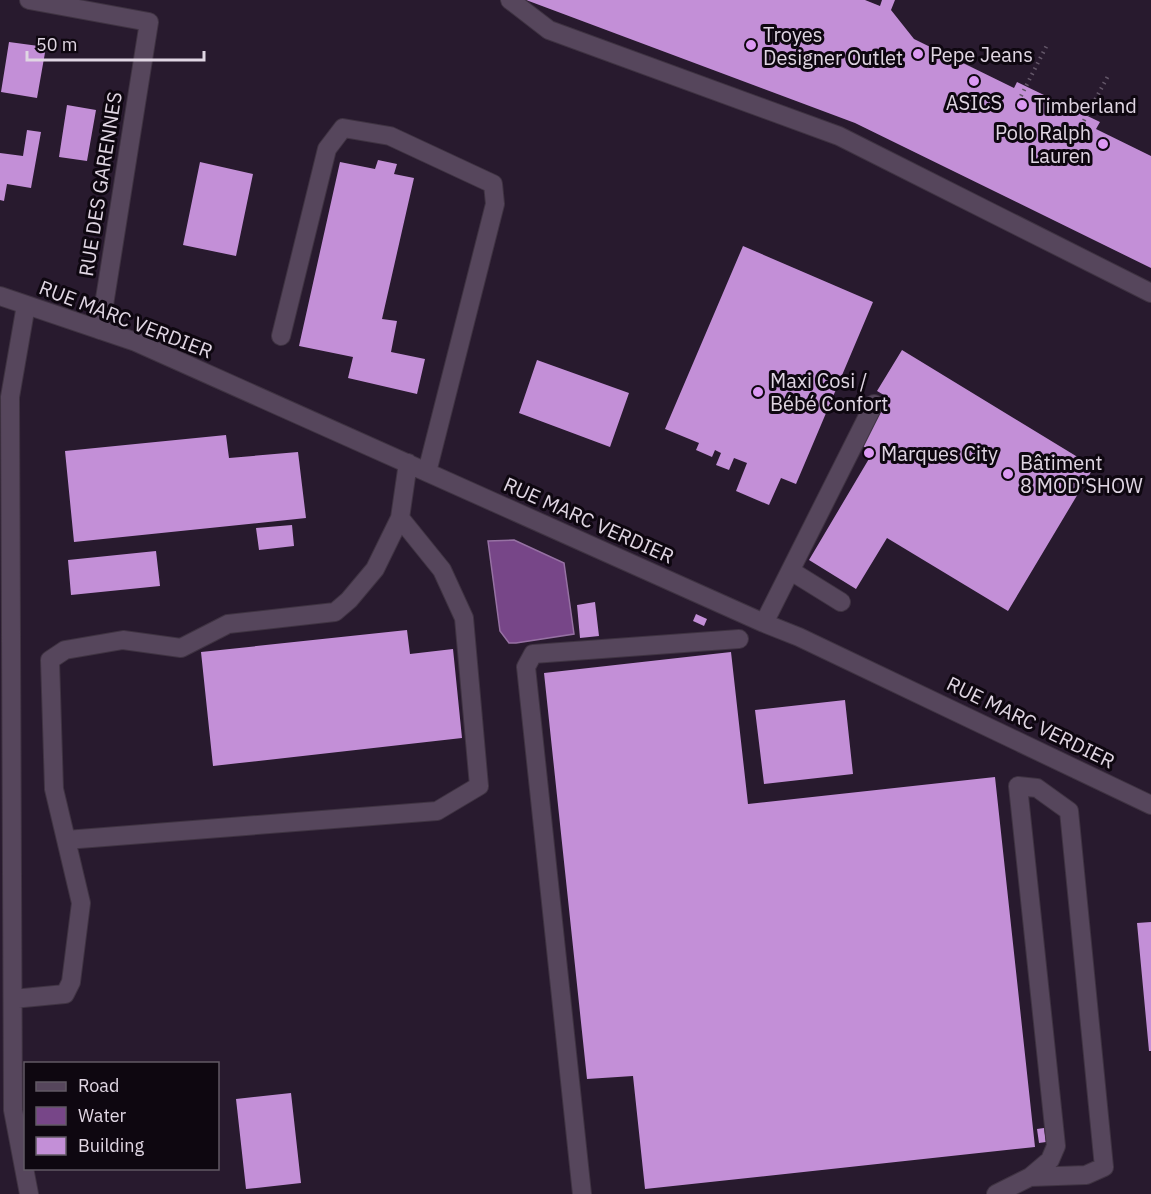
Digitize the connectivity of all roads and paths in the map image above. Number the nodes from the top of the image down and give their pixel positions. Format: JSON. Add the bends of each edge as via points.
{"nodes":[{"id":1,"x":29,"y":0,"type":"edge"},
{"id":2,"x":510,"y":0,"type":"edge"},
{"id":3,"x":1047,"y":45,"type":"dead end"},
{"id":4,"x":1108,"y":76,"type":"dead end"},
{"id":5,"x":1021,"y":96,"type":"dead end"},
{"id":6,"x":1081,"y":126,"type":"dead end"},
{"id":7,"x":1151,"y":293,"type":"edge"},
{"id":8,"x":0,"y":296,"type":"edge"},
{"id":9,"x":26,"y":304,"type":"junction"},
{"id":10,"x":99,"y":330,"type":"junction"},
{"id":11,"x":282,"y":336,"type":"dead end"},
{"id":12,"x":874,"y":404,"type":"dead end"},
{"id":13,"x":408,"y":463,"type":"junction"},
{"id":14,"x":426,"y":472,"type":"junction"},
{"id":15,"x":400,"y":518,"type":"junction"},
{"id":16,"x":791,"y":571,"type":"junction"},
{"id":17,"x":841,"y":602,"type":"dead end"},
{"id":18,"x":764,"y":623,"type":"junction"},
{"id":19,"x":739,"y":639,"type":"dead end"},
{"id":20,"x":1151,"y":805,"type":"edge"},
{"id":21,"x":66,"y":840,"type":"junction"},
{"id":22,"x":13,"y":999,"type":"junction"},
{"id":23,"x":24,"y":1168,"type":"edge"},
{"id":24,"x":24,"y":1170,"type":"edge"},
{"id":25,"x":1030,"y":1177,"type":"junction"},
{"id":26,"x":29,"y":1194,"type":"edge"},
{"id":27,"x":582,"y":1194,"type":"edge"},
{"id":28,"x":996,"y":1194,"type":"edge"}],
"edges":[{"from":1,"to":10,"type":"street","name":"RUE DES GARENNES","via":[[149,22]]},
{"from":2,"to":7,"type":"street","via":[[549,30],[839,136]]},
{"from":3,"to":5,"type":"path"},
{"from":4,"to":6,"type":"path"},
{"from":8,"to":9,"type":"street","name":"RUE MARC VERDIER"},
{"from":9,"to":10,"type":"street","name":"RUE MARC VERDIER"},
{"from":9,"to":22,"type":"street","via":[[10,397]]},
{"from":10,"to":13,"type":"street","name":"RUE MARC VERDIER","via":[[136,342]]},
{"from":11,"to":14,"type":"street","via":[[327,149],[343,128],[390,136],[494,184],[495,204]]},
{"from":12,"to":16,"type":"street"},
{"from":13,"to":14,"type":"street","name":"RUE MARC VERDIER"},
{"from":13,"to":15,"type":"street"},
{"from":14,"to":18,"type":"street","name":"RUE MARC VERDIER"},
{"from":15,"to":21,"type":"street","via":[[375,568],[335,612],[228,624],[181,648],[123,640],[65,650],[50,660],[54,789]]},
{"from":15,"to":21,"type":"street","via":[[442,570],[464,618],[479,786],[437,811]]},
{"from":16,"to":17,"type":"street"},
{"from":16,"to":18,"type":"street"},
{"from":18,"to":20,"type":"street","name":"RUE MARC VERDIER"},
{"from":19,"to":27,"type":"street","via":[[533,654],[526,667]]},
{"from":21,"to":22,"type":"street","via":[[81,903],[70,982],[65,994]]},
{"from":22,"to":23,"type":"street","via":[[13,1110]]},
{"from":24,"to":26,"type":"street"},
{"from":25,"to":25,"type":"street","via":[[1086,1174],[1104,1167],[1070,811],[1037,788],[1018,786],[1056,1146],[1050,1160]]},
{"from":25,"to":28,"type":"street"}]}
